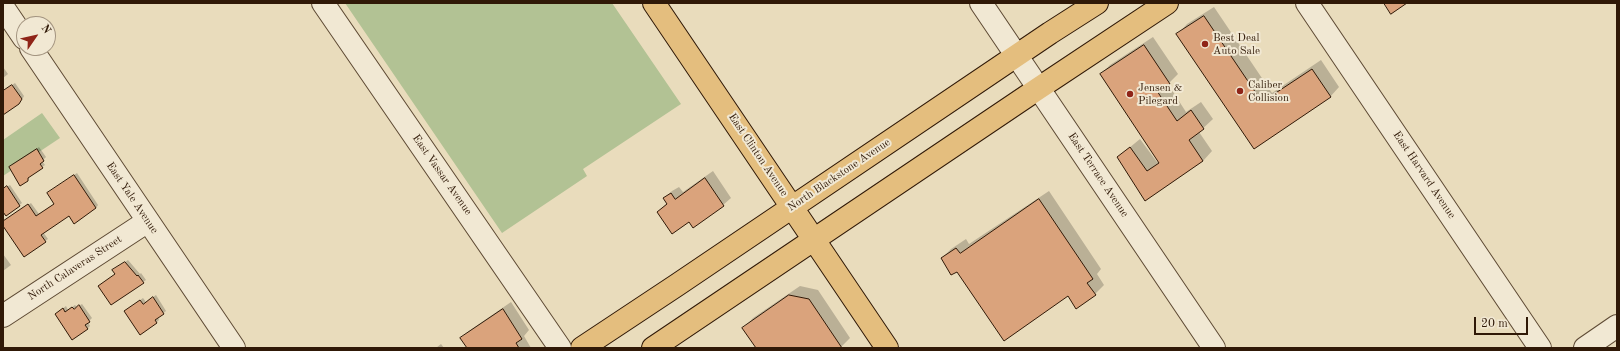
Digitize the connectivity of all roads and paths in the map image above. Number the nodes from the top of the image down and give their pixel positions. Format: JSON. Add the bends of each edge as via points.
{"nodes":[{"id":1,"x":323,"y":3,"type":"edge"},
{"id":2,"x":654,"y":3,"type":"edge"},
{"id":3,"x":981,"y":3,"type":"edge"},
{"id":4,"x":1097,"y":3,"type":"edge"},
{"id":5,"x":1167,"y":3,"type":"edge"},
{"id":6,"x":1307,"y":3,"type":"edge"},
{"id":7,"x":3,"y":7,"type":"edge"},
{"id":8,"x":16,"y":26,"type":"edge"},
{"id":9,"x":1017,"y":55,"type":"junction"},
{"id":10,"x":36,"y":56,"type":"edge"},
{"id":11,"x":1039,"y":88,"type":"junction"},
{"id":12,"x":792,"y":207,"type":"junction"},
{"id":13,"x":148,"y":220,"type":"junction"},
{"id":14,"x":814,"y":240,"type":"junction"},
{"id":15,"x":3,"y":316,"type":"edge"},
{"id":16,"x":1617,"y":326,"type":"edge"},
{"id":17,"x":234,"y":348,"type":"edge"},
{"id":18,"x":560,"y":348,"type":"edge"},
{"id":19,"x":582,"y":348,"type":"edge"},
{"id":20,"x":653,"y":348,"type":"edge"},
{"id":21,"x":887,"y":348,"type":"edge"},
{"id":22,"x":1214,"y":348,"type":"edge"},
{"id":23,"x":1540,"y":348,"type":"edge"},
{"id":24,"x":1585,"y":348,"type":"edge"}],
"edges":[{"from":1,"to":18,"type":"street","name":"East Vassar Avenue"},
{"from":2,"to":12,"type":"main road","name":"East Clinton Avenue"},
{"from":3,"to":9,"type":"street","name":"East Terrace Avenue"},
{"from":4,"to":9,"type":"main road","name":"North Blackstone Avenue"},
{"from":5,"to":11,"type":"main road"},
{"from":6,"to":23,"type":"street","name":"East Harvard Avenue"},
{"from":7,"to":8,"type":"street"},
{"from":9,"to":11,"type":"street","name":"East Terrace Avenue"},
{"from":9,"to":12,"type":"main road","name":"North Blackstone Avenue"},
{"from":10,"to":13,"type":"street","name":"East Yale Avenue"},
{"from":11,"to":14,"type":"main road"},
{"from":11,"to":22,"type":"street","name":"East Terrace Avenue"},
{"from":12,"to":14,"type":"main road","name":"East Clinton Avenue"},
{"from":12,"to":19,"type":"main road","name":"North Blackstone Avenue"},
{"from":13,"to":15,"type":"street","name":"North Calaveras Street"},
{"from":13,"to":17,"type":"street","name":"East Yale Avenue"},
{"from":14,"to":20,"type":"main road"},
{"from":14,"to":21,"type":"main road","name":"East Clinton Avenue"},
{"from":16,"to":24,"type":"street"}]}
